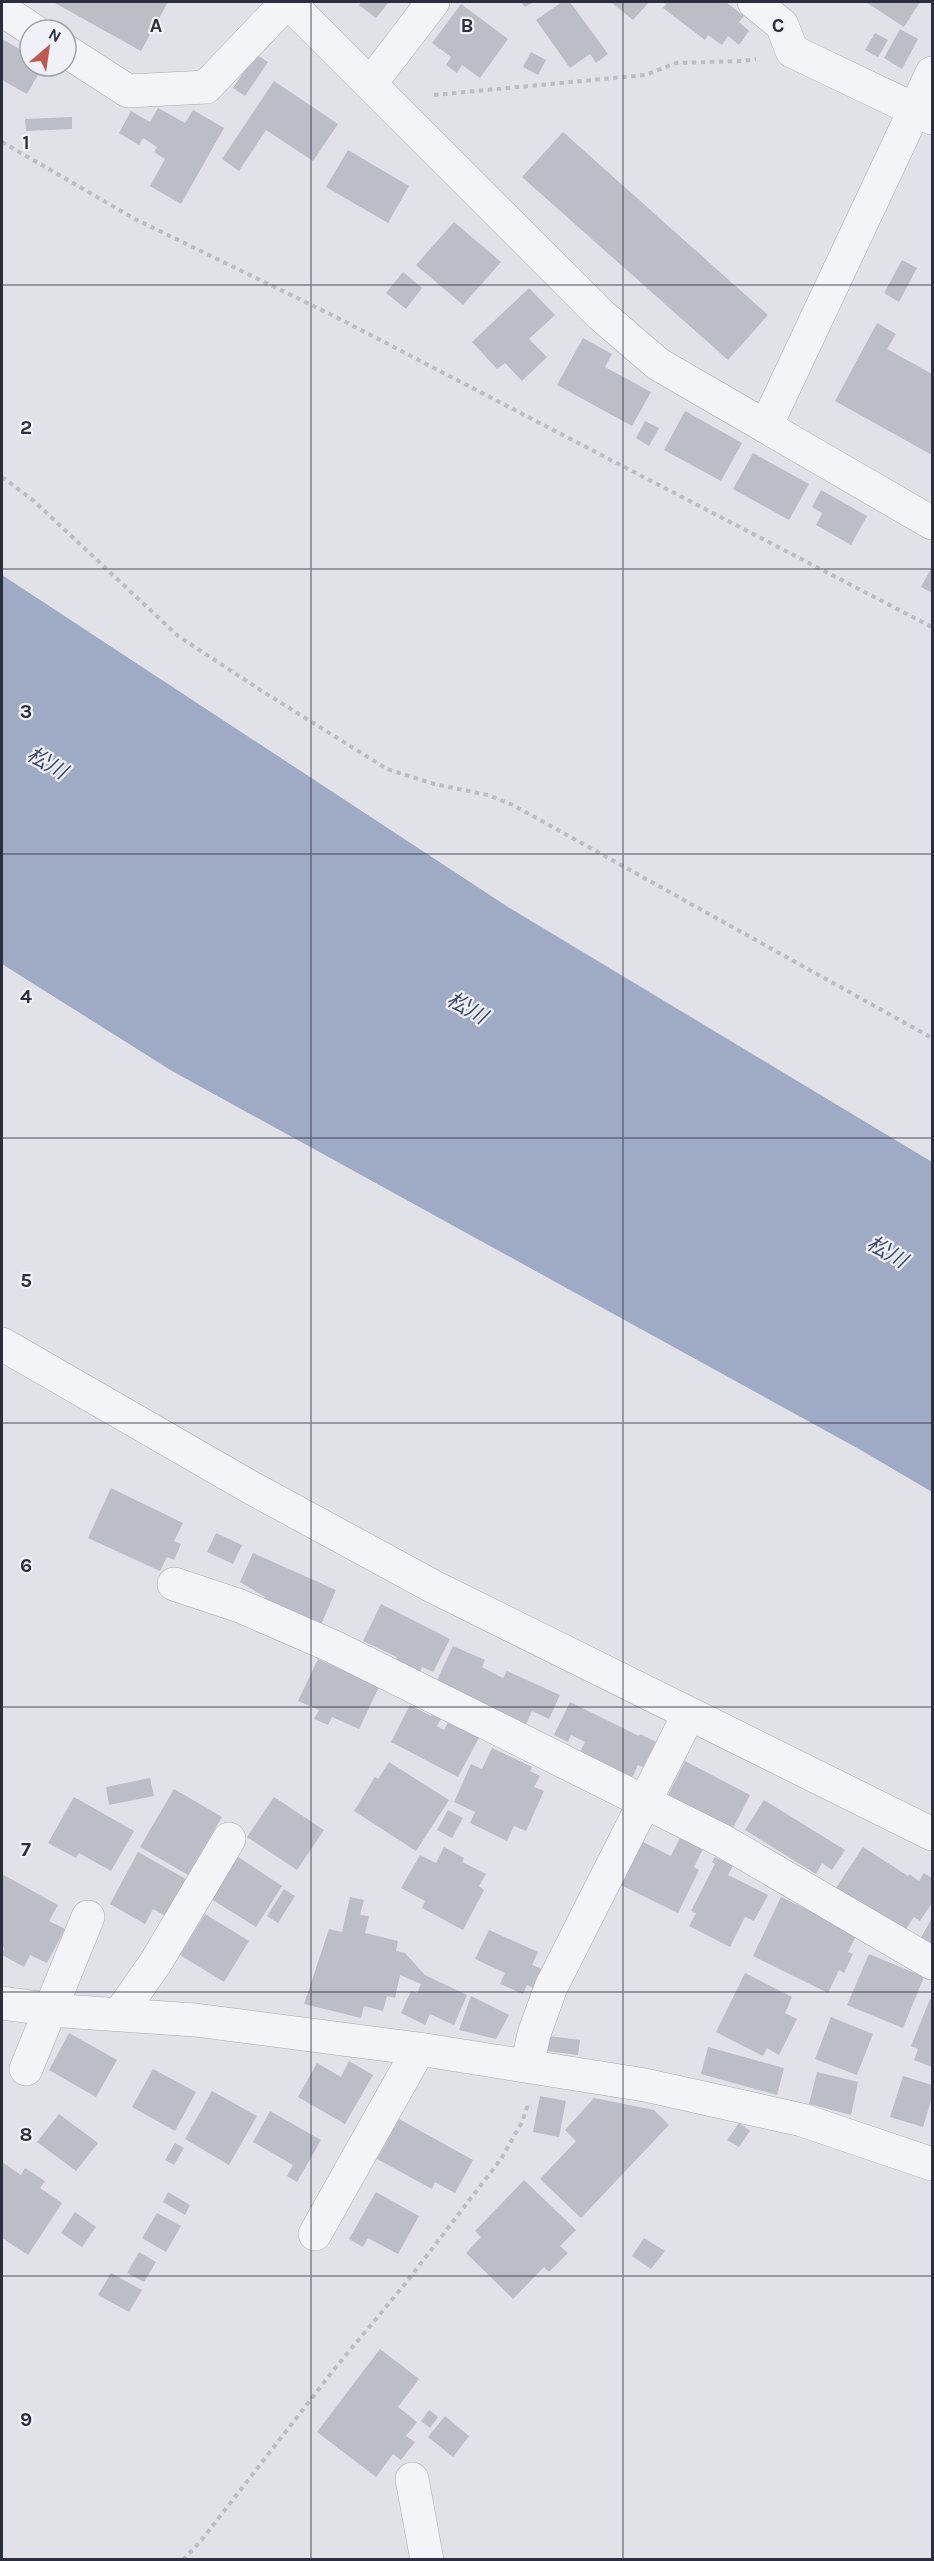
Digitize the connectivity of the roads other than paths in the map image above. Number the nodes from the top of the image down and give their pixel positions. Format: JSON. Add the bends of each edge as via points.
{"nodes":[{"id":1,"x":288,"y":2,"type":"edge"},
{"id":2,"x":433,"y":2,"type":"edge"},
{"id":3,"x":754,"y":2,"type":"edge"},
{"id":4,"x":2,"y":10,"type":"edge"},
{"id":5,"x":18,"y":20,"type":"edge"},
{"id":6,"x":78,"y":59,"type":"edge"},
{"id":7,"x":933,"y":73,"type":"edge"},
{"id":8,"x":380,"y":94,"type":"junction"},
{"id":9,"x":924,"y":112,"type":"edge"},
{"id":10,"x":766,"y":426,"type":"junction"},
{"id":11,"x":933,"y":523,"type":"edge"},
{"id":12,"x":2,"y":1344,"type":"edge"},
{"id":13,"x":174,"y":1584,"type":"dead end"},
{"id":14,"x":689,"y":1714,"type":"junction"},
{"id":15,"x":644,"y":1802,"type":"junction"},
{"id":16,"x":933,"y":1834,"type":"edge"},
{"id":17,"x":229,"y":1839,"type":"dead end"},
{"id":18,"x":88,"y":1917,"type":"dead end"},
{"id":19,"x":933,"y":1963,"type":"edge"},
{"id":20,"x":2,"y":2003,"type":"edge"},
{"id":21,"x":50,"y":2009,"type":"junction"},
{"id":22,"x":119,"y":2015,"type":"junction"},
{"id":23,"x":418,"y":2049,"type":"junction"},
{"id":24,"x":533,"y":2067,"type":"junction"},
{"id":25,"x":26,"y":2069,"type":"dead end"},
{"id":26,"x":933,"y":2164,"type":"edge"},
{"id":27,"x":315,"y":2234,"type":"dead end"},
{"id":28,"x":412,"y":2479,"type":"dead end"},
{"id":29,"x":426,"y":2559,"type":"edge"}],
"edges":[{"from":1,"to":6,"type":"street","via":[[206,87],[128,92]]},
{"from":1,"to":8,"type":"street"},
{"from":2,"to":8,"type":"street"},
{"from":3,"to":9,"type":"street","via":[[782,25],[792,51]]},
{"from":4,"to":5,"type":"street"},
{"from":7,"to":9,"type":"street"},
{"from":8,"to":10,"type":"street","via":[[625,336],[658,364]]},
{"from":9,"to":10,"type":"street"},
{"from":10,"to":11,"type":"street"},
{"from":12,"to":14,"type":"street","via":[[250,1487],[434,1587]]},
{"from":13,"to":15,"type":"street","via":[[240,1606],[334,1647]]},
{"from":14,"to":15,"type":"street"},
{"from":14,"to":16,"type":"street"},
{"from":15,"to":19,"type":"street","via":[[723,1841]]},
{"from":15,"to":24,"type":"street","via":[[551,1987],[534,2034]]},
{"from":17,"to":22,"type":"street","via":[[156,1962]]},
{"from":18,"to":21,"type":"street"},
{"from":20,"to":21,"type":"street"},
{"from":21,"to":22,"type":"street"},
{"from":21,"to":25,"type":"street"},
{"from":22,"to":23,"type":"street","via":[[195,2020]]},
{"from":23,"to":24,"type":"street"},
{"from":23,"to":27,"type":"street"},
{"from":24,"to":26,"type":"street","via":[[645,2085],[802,2120]]},
{"from":28,"to":29,"type":"street"}]}
